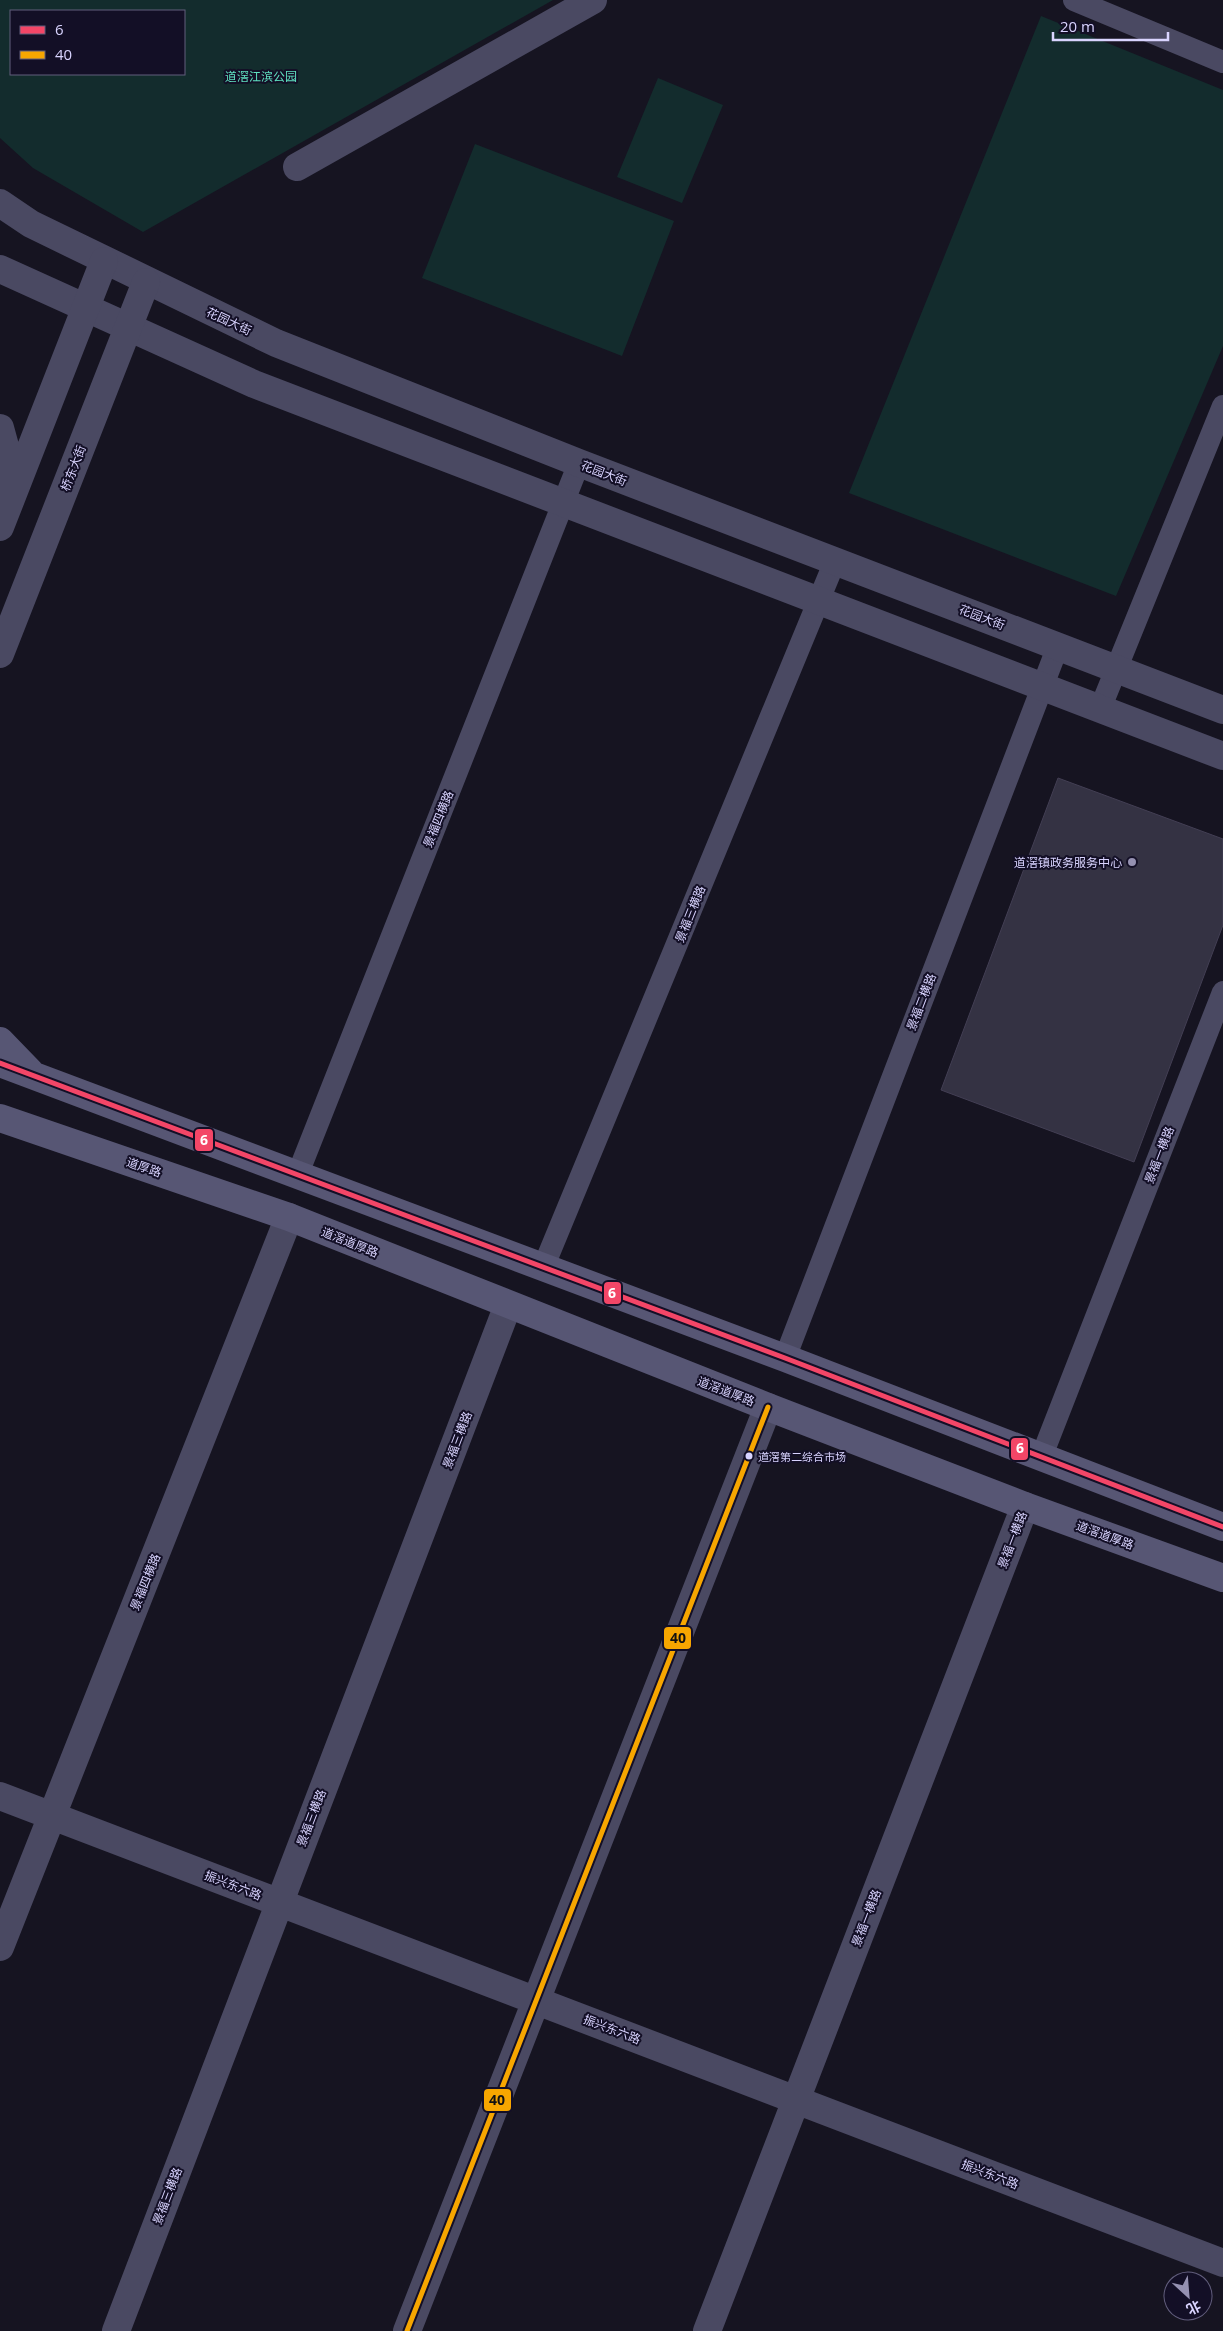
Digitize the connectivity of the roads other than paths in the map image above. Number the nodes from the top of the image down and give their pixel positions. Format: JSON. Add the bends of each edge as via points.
{"nodes":[{"id":1,"x":593,"y":0,"type":"edge"},
{"id":2,"x":1074,"y":0,"type":"edge"},
{"id":3,"x":1223,"y":62,"type":"edge"},
{"id":4,"x":297,"y":167,"type":"dead end"},
{"id":5,"x":0,"y":203,"type":"edge"},
{"id":6,"x":104,"y":261,"type":"junction"},
{"id":7,"x":0,"y":269,"type":"edge"},
{"id":8,"x":146,"y":282,"type":"junction"},
{"id":9,"x":85,"y":309,"type":"junction"},
{"id":10,"x":128,"y":328,"type":"junction"},
{"id":11,"x":1223,"y":406,"type":"edge"},
{"id":12,"x":0,"y":428,"type":"edge"},
{"id":13,"x":579,"y":463,"type":"junction"},
{"id":14,"x":12,"y":497,"type":"junction"},
{"id":15,"x":563,"y":504,"type":"junction"},
{"id":16,"x":0,"y":527,"type":"edge"},
{"id":17,"x":835,"y":561,"type":"junction"},
{"id":18,"x":818,"y":602,"type":"junction"},
{"id":19,"x":1058,"y":646,"type":"junction"},
{"id":20,"x":0,"y":654,"type":"edge"},
{"id":21,"x":1116,"y":669,"type":"junction"},
{"id":22,"x":1042,"y":688,"type":"junction"},
{"id":23,"x":1100,"y":710,"type":"junction"},
{"id":24,"x":1223,"y":710,"type":"edge"},
{"id":25,"x":1223,"y":756,"type":"edge"},
{"id":26,"x":1223,"y":992,"type":"edge"},
{"id":27,"x":0,"y":1041,"type":"edge"},
{"id":28,"x":0,"y":1063,"type":"edge"},
{"id":29,"x":34,"y":1077,"type":"junction"},
{"id":30,"x":4,"y":1121,"type":"edge"},
{"id":31,"x":297,"y":1176,"type":"junction"},
{"id":32,"x":289,"y":1217,"type":"junction"},
{"id":33,"x":544,"y":1268,"type":"junction"},
{"id":34,"x":508,"y":1305,"type":"junction"},
{"id":35,"x":784,"y":1358,"type":"junction"},
{"id":36,"x":768,"y":1408,"type":"junction"},
{"id":37,"x":1041,"y":1458,"type":"junction"},
{"id":38,"x":1025,"y":1506,"type":"junction"},
{"id":39,"x":1223,"y":1527,"type":"edge"},
{"id":40,"x":1223,"y":1578,"type":"edge"},
{"id":41,"x":0,"y":1796,"type":"edge"},
{"id":42,"x":52,"y":1816,"type":"junction"},
{"id":43,"x":279,"y":1902,"type":"junction"},
{"id":44,"x":0,"y":1946,"type":"edge"},
{"id":45,"x":535,"y":2000,"type":"junction"},
{"id":46,"x":796,"y":2100,"type":"junction"},
{"id":47,"x":1223,"y":2263,"type":"edge"},
{"id":48,"x":116,"y":2331,"type":"edge"},
{"id":49,"x":407,"y":2331,"type":"edge"},
{"id":50,"x":707,"y":2331,"type":"edge"}],
"edges":[{"from":1,"to":4,"type":"street"},
{"from":2,"to":3,"type":"lane"},
{"from":5,"to":6,"type":"street","name":"花园大街","via":[[31,224]]},
{"from":6,"to":8,"type":"street","name":"花园大街"},
{"from":6,"to":9,"type":"street"},
{"from":7,"to":9,"type":"street"},
{"from":8,"to":10,"type":"street","name":"桥东大街"},
{"from":8,"to":13,"type":"street","name":"花园大街","via":[[276,343]]},
{"from":9,"to":10,"type":"street"},
{"from":9,"to":14,"type":"street"},
{"from":10,"to":15,"type":"street","via":[[254,384]]},
{"from":10,"to":20,"type":"street","name":"桥东大街"},
{"from":11,"to":21,"type":"lane"},
{"from":12,"to":14,"type":"street"},
{"from":13,"to":15,"type":"lane","name":"景福四横路"},
{"from":13,"to":17,"type":"street","name":"花园大街"},
{"from":14,"to":16,"type":"street"},
{"from":15,"to":18,"type":"street"},
{"from":15,"to":31,"type":"lane","name":"景福四横路"},
{"from":17,"to":18,"type":"lane","name":"景福三横路"},
{"from":17,"to":19,"type":"street","name":"花园大街"},
{"from":18,"to":22,"type":"street"},
{"from":18,"to":33,"type":"lane","name":"景福三横路"},
{"from":19,"to":21,"type":"street","name":"花园大街"},
{"from":19,"to":22,"type":"lane","name":"景福二横路"},
{"from":21,"to":23,"type":"lane"},
{"from":21,"to":24,"type":"street","name":"花园大街"},
{"from":22,"to":23,"type":"street"},
{"from":22,"to":35,"type":"lane","name":"景福二横路"},
{"from":23,"to":25,"type":"street"},
{"from":26,"to":37,"type":"lane","name":"景福一横路"},
{"from":27,"to":29,"type":"main road"},
{"from":28,"to":29,"type":"main road"},
{"from":29,"to":31,"type":"main road"},
{"from":30,"to":32,"type":"main road","name":"道厚路"},
{"from":31,"to":33,"type":"main road"},
{"from":32,"to":34,"type":"main road","name":"道滘道厚路"},
{"from":32,"to":42,"type":"street","name":"景福四横路"},
{"from":33,"to":35,"type":"main road"},
{"from":34,"to":36,"type":"main road","name":"道滘道厚路"},
{"from":34,"to":43,"type":"street","name":"景福三横路"},
{"from":35,"to":37,"type":"main road"},
{"from":36,"to":38,"type":"main road","name":"道滘道厚路"},
{"from":36,"to":45,"type":"street"},
{"from":37,"to":39,"type":"main road"},
{"from":38,"to":40,"type":"main road","name":"道滘道厚路"},
{"from":38,"to":46,"type":"street","name":"景福一横路"},
{"from":41,"to":42,"type":"street","name":"振兴东六路"},
{"from":42,"to":43,"type":"street","name":"振兴东六路"},
{"from":42,"to":44,"type":"street","name":"景福四横路"},
{"from":43,"to":45,"type":"street","name":"振兴东六路"},
{"from":43,"to":48,"type":"street","name":"景福三横路"},
{"from":45,"to":46,"type":"street","name":"振兴东六路"},
{"from":45,"to":49,"type":"street"},
{"from":46,"to":47,"type":"street","name":"振兴东六路"},
{"from":46,"to":50,"type":"street","name":"景福一横路"}]}
